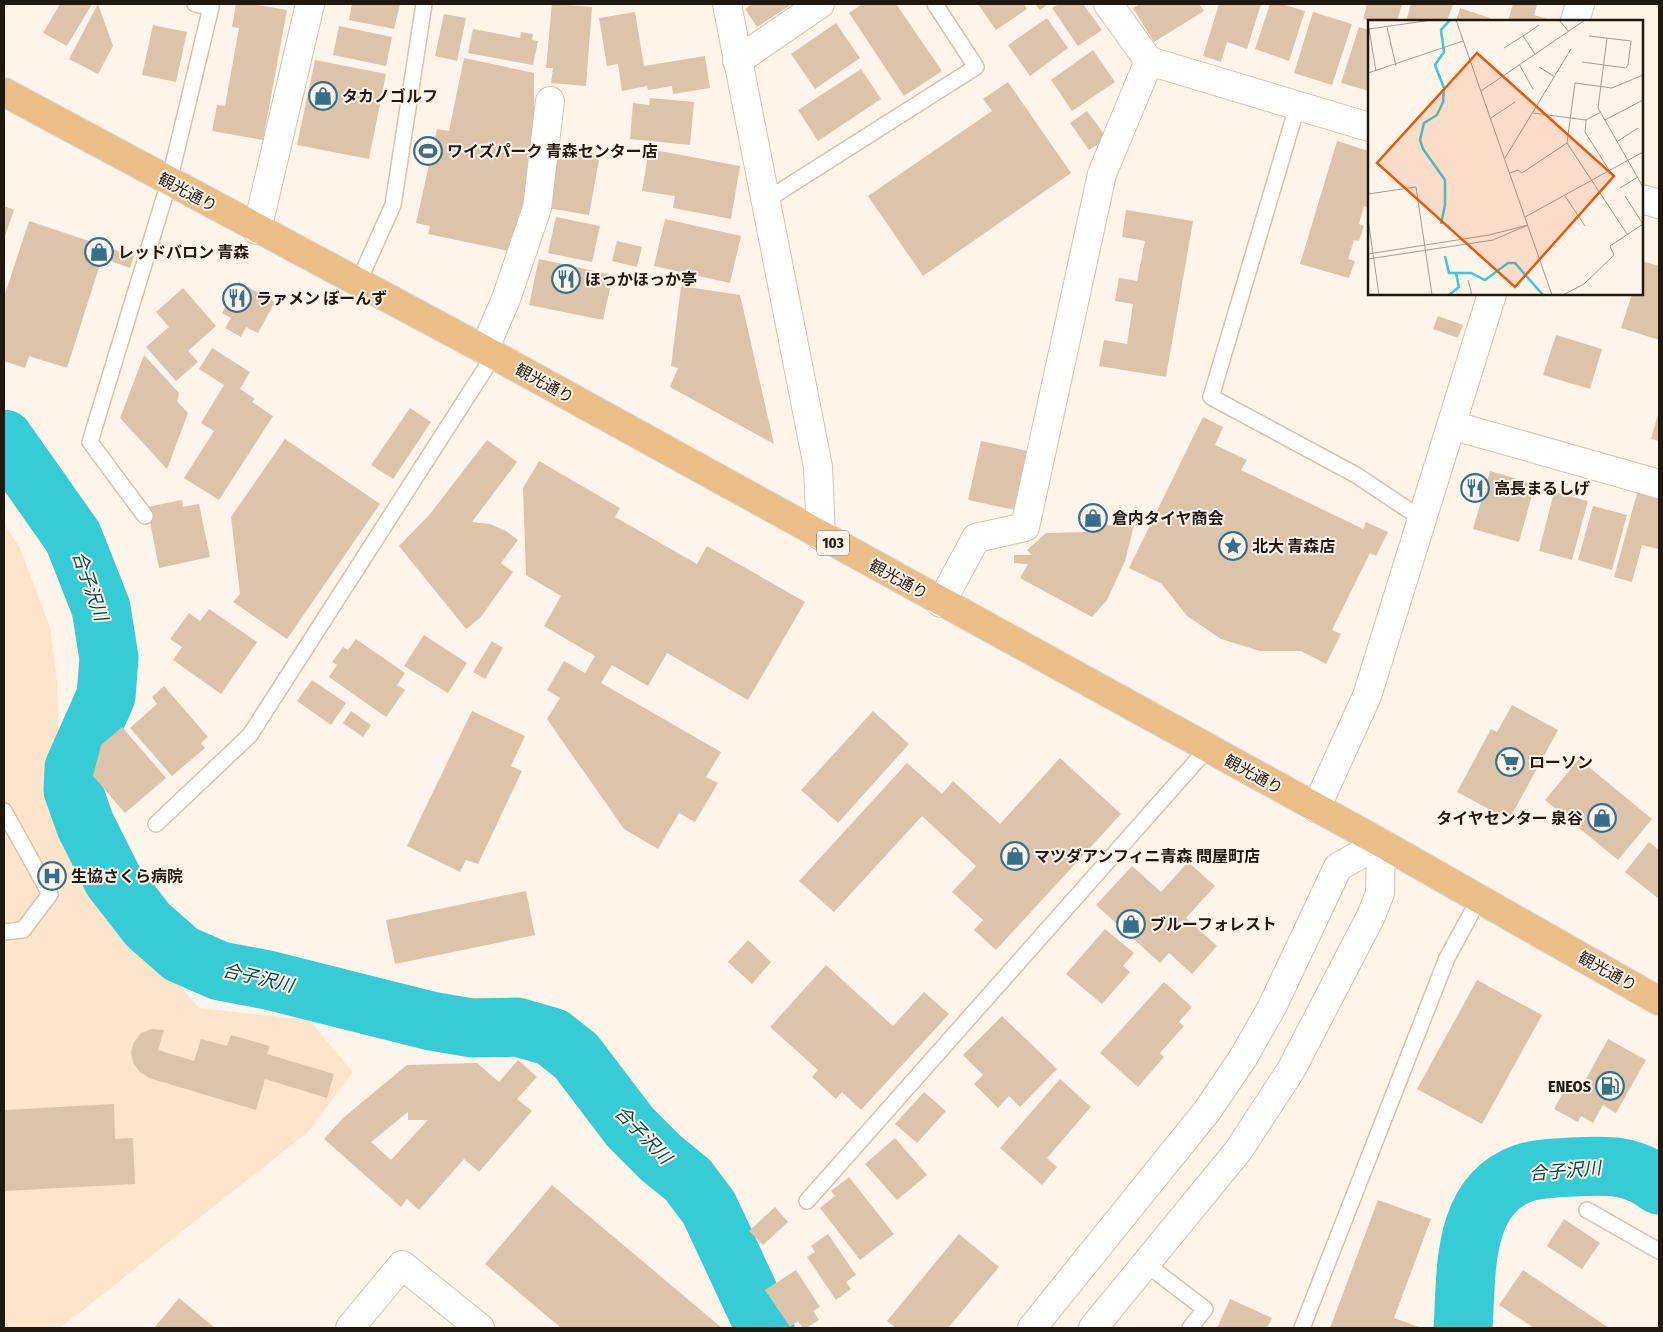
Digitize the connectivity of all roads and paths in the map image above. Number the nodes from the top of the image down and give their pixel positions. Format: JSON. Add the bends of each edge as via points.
{"nodes":[{"id":1,"x":195,"y":4,"type":"edge"},
{"id":2,"x":310,"y":4,"type":"edge"},
{"id":3,"x":424,"y":4,"type":"edge"},
{"id":4,"x":727,"y":4,"type":"edge"},
{"id":5,"x":820,"y":4,"type":"edge"},
{"id":6,"x":935,"y":4,"type":"edge"},
{"id":7,"x":1108,"y":4,"type":"edge"},
{"id":8,"x":1580,"y":4,"type":"edge"},
{"id":9,"x":1575,"y":20,"type":"edge"},
{"id":10,"x":737,"y":61,"type":"junction"},
{"id":11,"x":1149,"y":61,"type":"junction"},
{"id":12,"x":4,"y":92,"type":"edge"},
{"id":13,"x":550,"y":101,"type":"dead end"},
{"id":14,"x":1297,"y":107,"type":"junction"},
{"id":15,"x":1368,"y":127,"type":"edge"},
{"id":16,"x":169,"y":182,"type":"junction"},
{"id":17,"x":1643,"y":199,"type":"edge"},
{"id":18,"x":765,"y":201,"type":"junction"},
{"id":19,"x":1659,"y":204,"type":"edge"},
{"id":20,"x":257,"y":230,"type":"junction"},
{"id":21,"x":358,"y":283,"type":"junction"},
{"id":22,"x":1492,"y":295,"type":"edge"},
{"id":23,"x":489,"y":352,"type":"junction"},
{"id":24,"x":1451,"y":425,"type":"junction"},
{"id":25,"x":1659,"y":484,"type":"edge"},
{"id":26,"x":145,"y":516,"type":"dead end"},
{"id":27,"x":1422,"y":519,"type":"junction"},
{"id":28,"x":821,"y":536,"type":"junction"},
{"id":29,"x":941,"y":603,"type":"junction"},
{"id":30,"x":1208,"y":748,"type":"junction"},
{"id":31,"x":1316,"y":808,"type":"junction"},
{"id":32,"x":4,"y":811,"type":"edge"},
{"id":33,"x":156,"y":824,"type":"dead end"},
{"id":34,"x":1380,"y":843,"type":"junction"},
{"id":35,"x":1479,"y":899,"type":"junction"},
{"id":36,"x":4,"y":932,"type":"edge"},
{"id":37,"x":1656,"y":992,"type":"edge"},
{"id":38,"x":807,"y":1201,"type":"dead end"},
{"id":39,"x":1587,"y":1210,"type":"dead end"},
{"id":40,"x":1659,"y":1251,"type":"edge"},
{"id":41,"x":1146,"y":1264,"type":"junction"},
{"id":42,"x":350,"y":1328,"type":"edge"},
{"id":43,"x":480,"y":1328,"type":"edge"},
{"id":44,"x":1032,"y":1328,"type":"edge"},
{"id":45,"x":1093,"y":1328,"type":"edge"},
{"id":46,"x":1190,"y":1328,"type":"edge"},
{"id":47,"x":1302,"y":1328,"type":"edge"}],
"edges":[{"from":1,"to":16,"type":"lane","via":[[211,7]]},
{"from":2,"to":20,"type":"street"},
{"from":3,"to":21,"type":"lane","via":[[393,205]]},
{"from":4,"to":10,"type":"street"},
{"from":5,"to":10,"type":"street"},
{"from":6,"to":18,"type":"lane","via":[[976,67]]},
{"from":7,"to":11,"type":"street"},
{"from":8,"to":9,"type":"street"},
{"from":10,"to":18,"type":"street"},
{"from":11,"to":14,"type":"street"},
{"from":11,"to":29,"type":"street","via":[[1102,174],[1025,526],[976,538]]},
{"from":12,"to":16,"type":"highway","name":"観光通り","number":"103"},
{"from":13,"to":23,"type":"street","via":[[537,208]]},
{"from":14,"to":15,"type":"street"},
{"from":14,"to":27,"type":"lane","via":[[1211,397],[1356,475]]},
{"from":16,"to":20,"type":"highway","name":"観光通り","number":"103"},
{"from":16,"to":26,"type":"lane","via":[[90,442]]},
{"from":17,"to":19,"type":"street"},
{"from":18,"to":28,"type":"street","via":[[818,467]]},
{"from":20,"to":21,"type":"highway","name":"観光通り","number":"103"},
{"from":21,"to":23,"type":"highway","name":"観光通り","number":"103"},
{"from":22,"to":24,"type":"street"},
{"from":23,"to":28,"type":"highway","name":"観光通り","number":"103"},
{"from":23,"to":33,"type":"lane","via":[[250,735]]},
{"from":24,"to":25,"type":"street"},
{"from":24,"to":27,"type":"street"},
{"from":27,"to":31,"type":"street","via":[[1367,696]]},
{"from":28,"to":29,"type":"highway","name":"観光通り","number":"103"},
{"from":29,"to":30,"type":"highway","name":"観光通り","number":"103"},
{"from":30,"to":31,"type":"highway","name":"観光通り","number":"103"},
{"from":30,"to":38,"type":"lane"},
{"from":31,"to":34,"type":"highway","name":"観光通り","number":"103"},
{"from":32,"to":36,"type":"lane","via":[[50,894],[24,930]]},
{"from":34,"to":35,"type":"highway","name":"観光通り","number":"103"},
{"from":34,"to":41,"type":"street","via":[[1380,893],[1295,1062],[1238,1152]]},
{"from":34,"to":44,"type":"street","via":[[1338,868],[1272,1007],[1243,1058],[1180,1148]]},
{"from":35,"to":37,"type":"highway","name":"観光通り","number":"103"},
{"from":35,"to":47,"type":"lane","via":[[1447,958]]},
{"from":39,"to":40,"type":"lane"},
{"from":41,"to":45,"type":"street"},
{"from":41,"to":46,"type":"lane","via":[[1205,1309]]},
{"from":42,"to":43,"type":"street","via":[[402,1265]]}]}
